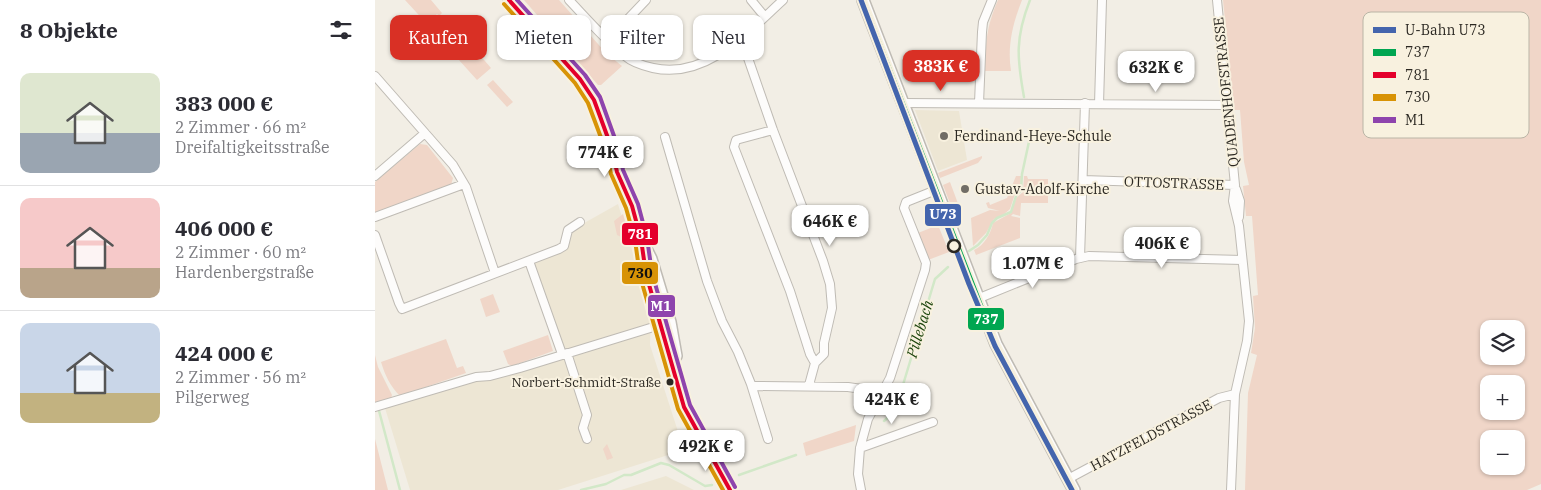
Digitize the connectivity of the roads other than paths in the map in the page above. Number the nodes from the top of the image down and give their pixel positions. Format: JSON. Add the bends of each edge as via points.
{"nodes":[{"id":1,"x":509,"y":0,"type":"edge"},
{"id":2,"x":569,"y":0,"type":"edge"},
{"id":3,"x":646,"y":0,"type":"edge"},
{"id":4,"x":751,"y":0,"type":"edge"},
{"id":5,"x":783,"y":0,"type":"edge"},
{"id":6,"x":863,"y":0,"type":"edge"},
{"id":7,"x":991,"y":0,"type":"edge"},
{"id":8,"x":1101,"y":0,"type":"edge"},
{"id":9,"x":1217,"y":0,"type":"edge"},
{"id":10,"x":632,"y":15,"type":"edge"},
{"id":11,"x":765,"y":17,"type":"joint"},
{"id":12,"x":601,"y":33,"type":"edge"},
{"id":13,"x":631,"y":60,"type":"edge"},
{"id":14,"x":708,"y":60,"type":"edge"},
{"id":15,"x":749,"y":60,"type":"edge"},
{"id":16,"x":375,"y":76,"type":"edge"},
{"id":17,"x":903,"y":103,"type":"junction"},
{"id":18,"x":979,"y":103,"type":"junction"},
{"id":19,"x":1085,"y":104,"type":"junction"},
{"id":20,"x":1099,"y":104,"type":"junction"},
{"id":21,"x":1228,"y":105,"type":"junction"},
{"id":22,"x":773,"y":130,"type":"junction"},
{"id":23,"x":425,"y":133,"type":"junction"},
{"id":24,"x":665,"y":137,"type":"dead end"},
{"id":25,"x":375,"y":176,"type":"edge"},
{"id":26,"x":1083,"y":180,"type":"junction"},
{"id":27,"x":464,"y":184,"type":"junction"},
{"id":28,"x":1235,"y":185,"type":"junction"},
{"id":29,"x":936,"y":190,"type":"junction"},
{"id":30,"x":375,"y":217,"type":"edge"},
{"id":31,"x":581,"y":222,"type":"dead end"},
{"id":32,"x":375,"y":235,"type":"edge"},
{"id":33,"x":641,"y":239,"type":"junction"},
{"id":34,"x":1080,"y":258,"type":"junction"},
{"id":35,"x":651,"y":259,"type":"junction"},
{"id":36,"x":1242,"y":260,"type":"junction"},
{"id":37,"x":529,"y":261,"type":"junction"},
{"id":38,"x":495,"y":274,"type":"junction"},
{"id":39,"x":977,"y":299,"type":"junction"},
{"id":40,"x":660,"y":325,"type":"junction"},
{"id":41,"x":565,"y":353,"type":"junction"},
{"id":42,"x":676,"y":359,"type":"junction"},
{"id":43,"x":815,"y":363,"type":"junction"},
{"id":44,"x":752,"y":386,"type":"junction"},
{"id":45,"x":809,"y":386,"type":"junction"},
{"id":46,"x":882,"y":392,"type":"junction"},
{"id":47,"x":1235,"y":394,"type":"junction"},
{"id":48,"x":375,"y":407,"type":"edge"},
{"id":49,"x":933,"y":422,"type":"dead end"},
{"id":50,"x":587,"y":439,"type":"dead end"},
{"id":51,"x":768,"y":439,"type":"dead end"},
{"id":52,"x":705,"y":444,"type":"junction"},
{"id":53,"x":860,"y":448,"type":"junction"},
{"id":54,"x":1070,"y":486,"type":"edge"},
{"id":55,"x":730,"y":490,"type":"edge"},
{"id":56,"x":861,"y":490,"type":"edge"},
{"id":57,"x":1231,"y":490,"type":"edge"}],
"edges":[{"from":1,"to":33,"type":"main road","via":[[594,100],[623,170]]},
{"from":2,"to":12,"type":"street"},
{"from":3,"to":10,"type":"street"},
{"from":4,"to":11,"type":"street"},
{"from":5,"to":11,"type":"street"},
{"from":6,"to":17,"type":"main road"},
{"from":7,"to":18,"type":"street","via":[[983,22]]},
{"from":8,"to":20,"type":"street"},
{"from":9,"to":21,"type":"street","name":"QUADENHOFSTRASSE"},
{"from":13,"to":14,"type":"street","via":[[660,70]]},
{"from":15,"to":22,"type":"street"},
{"from":16,"to":23,"type":"street"},
{"from":17,"to":18,"type":"street"},
{"from":17,"to":29,"type":"main road"},
{"from":18,"to":19,"type":"street"},
{"from":19,"to":20,"type":"street"},
{"from":19,"to":26,"type":"street"},
{"from":20,"to":21,"type":"street"},
{"from":21,"to":28,"type":"street","name":"QUADENHOFSTRASSE"},
{"from":22,"to":43,"type":"street","via":[[830,284],[832,308],[824,354]]},
{"from":22,"to":43,"type":"street","via":[[736,140],[734,147]]},
{"from":23,"to":25,"type":"street"},
{"from":23,"to":27,"type":"street","via":[[453,164]]},
{"from":24,"to":44,"type":"street","via":[[707,280]]},
{"from":26,"to":28,"type":"street","name":"OTTOSTRASSE"},
{"from":26,"to":34,"type":"street"},
{"from":27,"to":30,"type":"street"},
{"from":27,"to":38,"type":"street"},
{"from":28,"to":36,"type":"street","name":"QUADENHOFSTRASSE","via":[[1233,201]]},
{"from":29,"to":39,"type":"main road"},
{"from":29,"to":46,"type":"street","via":[[906,202],[904,208],[926,263],[890,378]]},
{"from":31,"to":37,"type":"street","via":[[568,230],[563,246]]},
{"from":32,"to":38,"type":"street","via":[[402,309]]},
{"from":33,"to":35,"type":"main road"},
{"from":33,"to":40,"type":"main road","via":[[646,274]]},
{"from":34,"to":36,"type":"street"},
{"from":34,"to":39,"type":"street"},
{"from":35,"to":40,"type":"main road","via":[[650,273],[661,313]]},
{"from":35,"to":42,"type":"main road","via":[[670,322]]},
{"from":36,"to":47,"type":"street","name":"QUADENHOFSTRASSE","via":[[1248,330]]},
{"from":37,"to":38,"type":"street"},
{"from":37,"to":41,"type":"street"},
{"from":39,"to":54,"type":"main road","via":[[996,344]]},
{"from":40,"to":41,"type":"street"},
{"from":40,"to":42,"type":"main road","via":[[666,331]]},
{"from":40,"to":52,"type":"main road","via":[[684,406]]},
{"from":41,"to":48,"type":"street"},
{"from":41,"to":50,"type":"street","via":[[587,415],[583,428]]},
{"from":42,"to":52,"type":"main road"},
{"from":43,"to":45,"type":"street"},
{"from":44,"to":45,"type":"street"},
{"from":44,"to":51,"type":"street"},
{"from":45,"to":46,"type":"street"},
{"from":46,"to":53,"type":"street","via":[[868,419]]},
{"from":47,"to":54,"type":"street","name":"HATZFELDSTRASSE","via":[[1219,398]]},
{"from":47,"to":57,"type":"street","name":"QUADENHOFSTRASSE"},
{"from":49,"to":53,"type":"street"},
{"from":52,"to":55,"type":"main road"},
{"from":53,"to":56,"type":"street","via":[[858,474]]}]}
